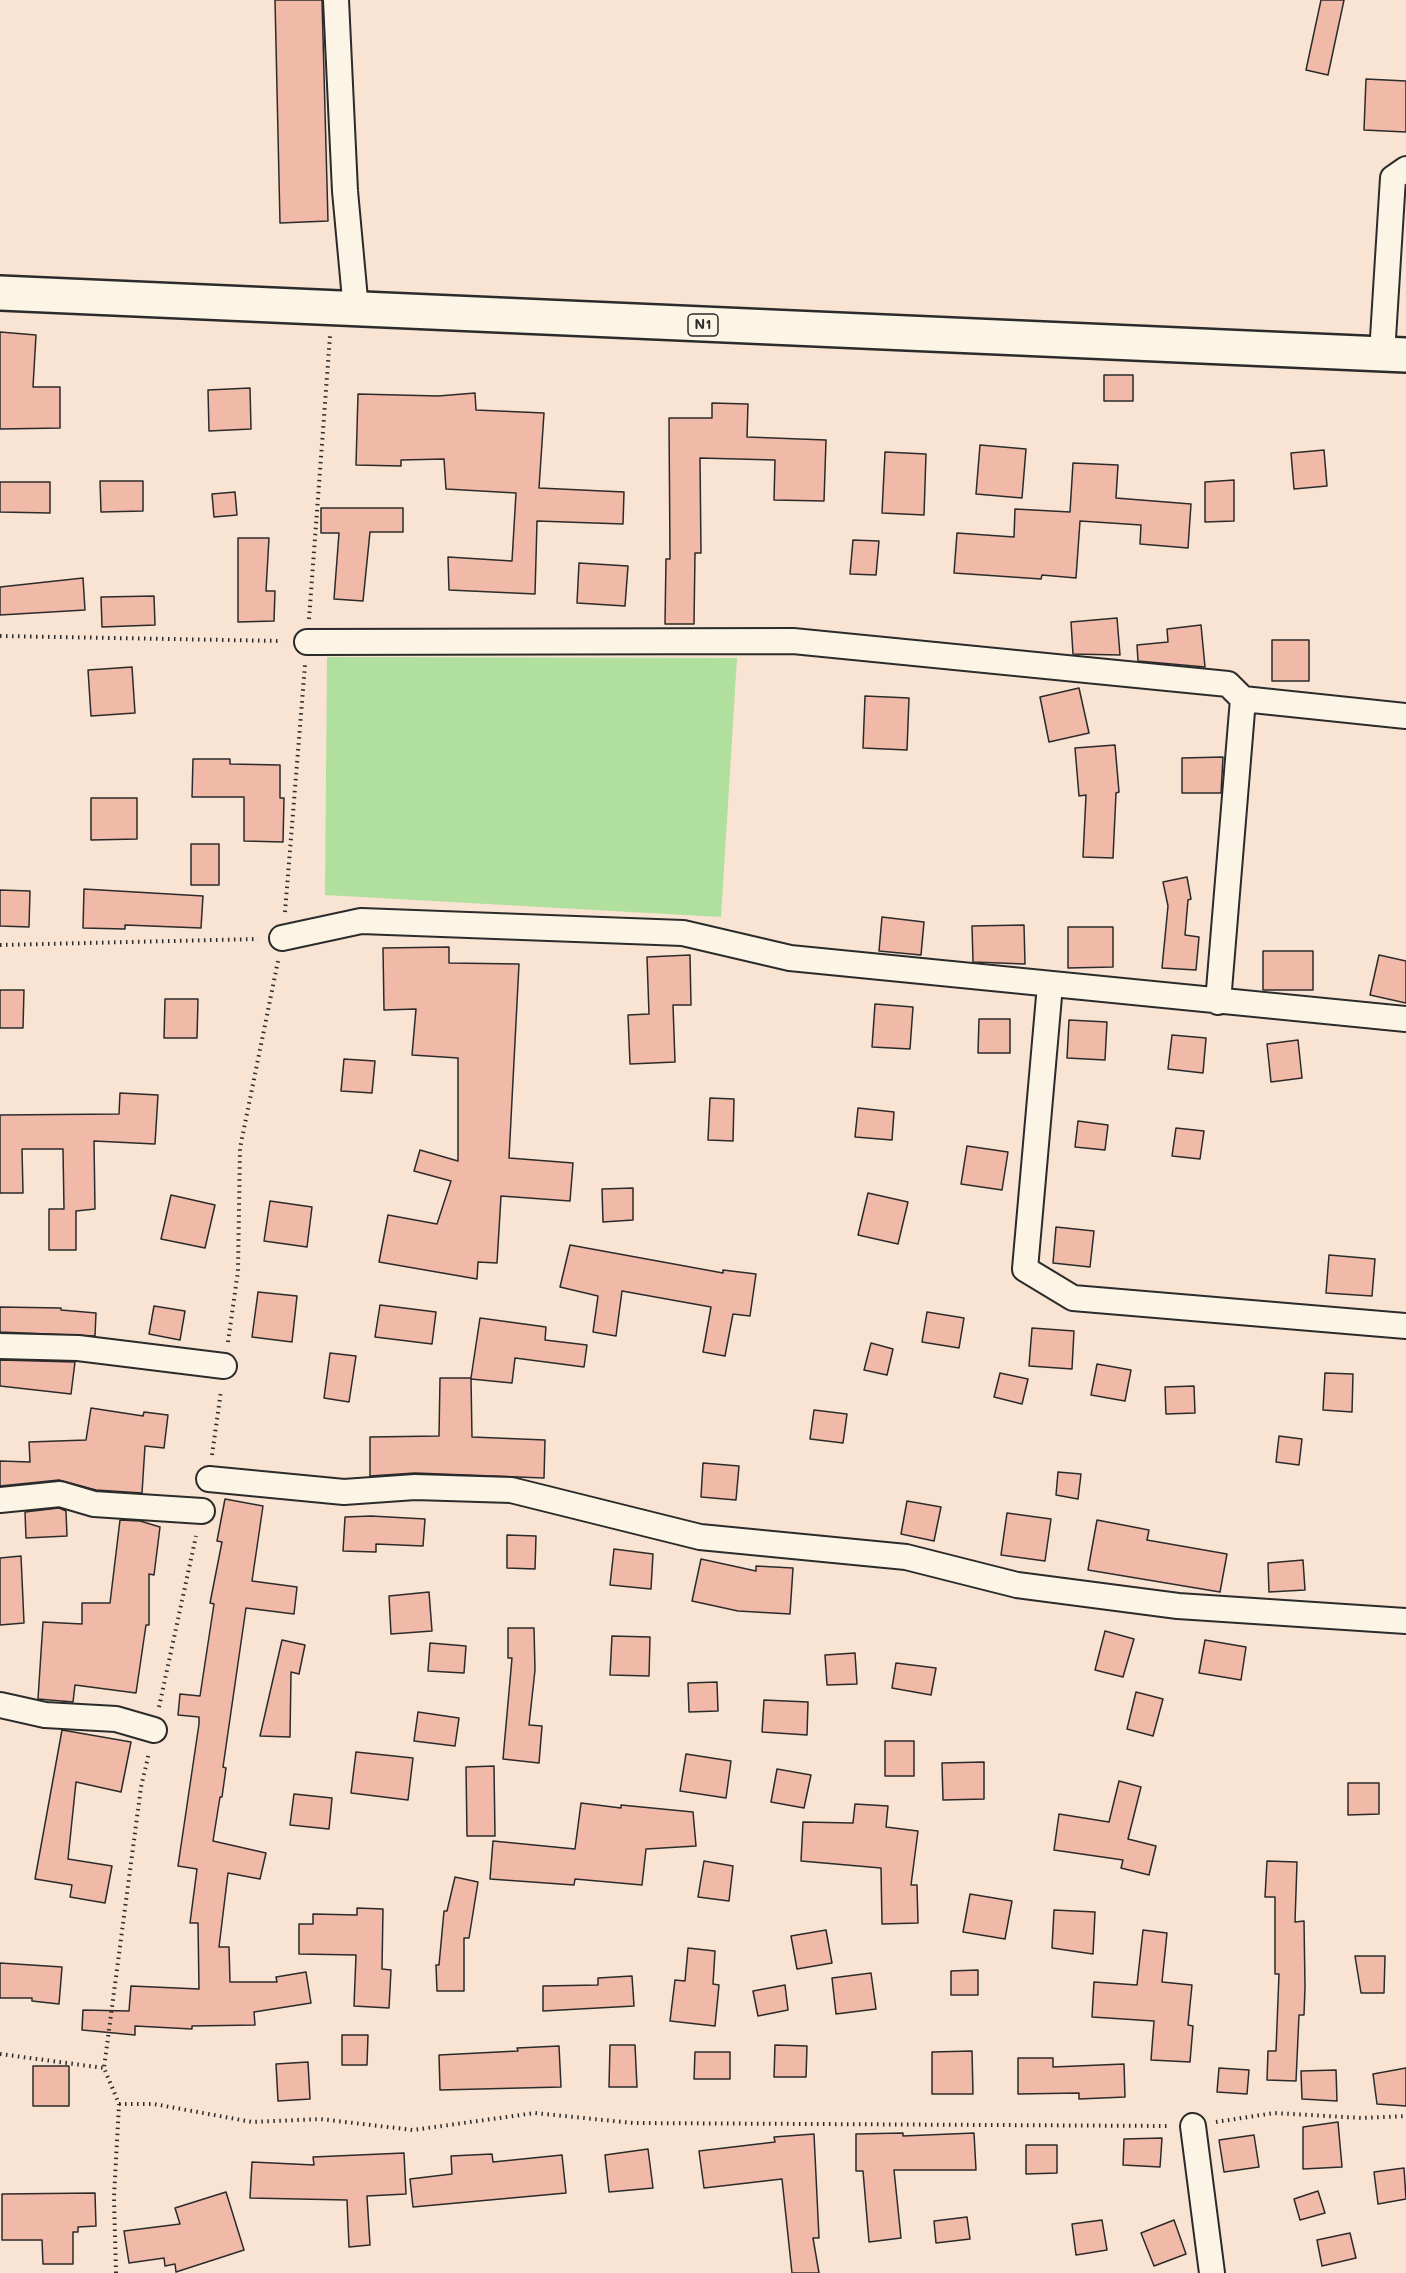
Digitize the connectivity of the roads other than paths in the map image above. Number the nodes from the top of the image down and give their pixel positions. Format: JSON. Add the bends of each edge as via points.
{"nodes":[{"id":1,"x":336,"y":0,"type":"edge"},
{"id":2,"x":1406,"y":169,"type":"edge"},
{"id":3,"x":0,"y":293,"type":"edge"},
{"id":4,"x":344,"y":309,"type":"junction"},
{"id":5,"x":1394,"y":355,"type":"edge"},
{"id":6,"x":307,"y":642,"type":"road end"},
{"id":7,"x":1243,"y":699,"type":"junction"},
{"id":8,"x":1406,"y":716,"type":"edge"},
{"id":9,"x":282,"y":938,"type":"road end"},
{"id":10,"x":1050,"y":985,"type":"junction"},
{"id":11,"x":1218,"y":1002,"type":"junction"},
{"id":12,"x":1406,"y":1019,"type":"edge"},
{"id":13,"x":1406,"y":1326,"type":"edge"},
{"id":14,"x":0,"y":1346,"type":"edge"},
{"id":15,"x":224,"y":1366,"type":"road end"},
{"id":16,"x":209,"y":1479,"type":"road end"},
{"id":17,"x":0,"y":1500,"type":"edge"},
{"id":18,"x":202,"y":1511,"type":"road end"},
{"id":19,"x":1406,"y":1621,"type":"edge"},
{"id":20,"x":0,"y":1705,"type":"edge"},
{"id":21,"x":154,"y":1731,"type":"road end"},
{"id":22,"x":1193,"y":2126,"type":"road end"},
{"id":23,"x":1212,"y":2273,"type":"edge"}],
"edges":[{"from":1,"to":4,"type":"street","via":[[345,191]]},
{"from":2,"to":5,"type":"street","via":[[1393,178]]},
{"from":3,"to":4,"type":"highway","number":"N1"},
{"from":4,"to":5,"type":"highway","number":"N1"},
{"from":6,"to":7,"type":"street","via":[[793,641],[1228,684]]},
{"from":7,"to":8,"type":"street"},
{"from":7,"to":11,"type":"street"},
{"from":9,"to":10,"type":"street","via":[[361,921],[683,933],[790,958]]},
{"from":10,"to":11,"type":"street"},
{"from":10,"to":13,"type":"street","via":[[1025,1269],[1073,1298]]},
{"from":11,"to":12,"type":"street"},
{"from":14,"to":15,"type":"street","via":[[78,1348]]},
{"from":16,"to":19,"type":"street","via":[[344,1492],[416,1487],[512,1490],[700,1537],[906,1557],[1017,1585],[1179,1606]]},
{"from":17,"to":18,"type":"street","via":[[60,1494],[94,1503]]},
{"from":20,"to":21,"type":"street","via":[[45,1715],[116,1719]]},
{"from":22,"to":23,"type":"street"}]}
